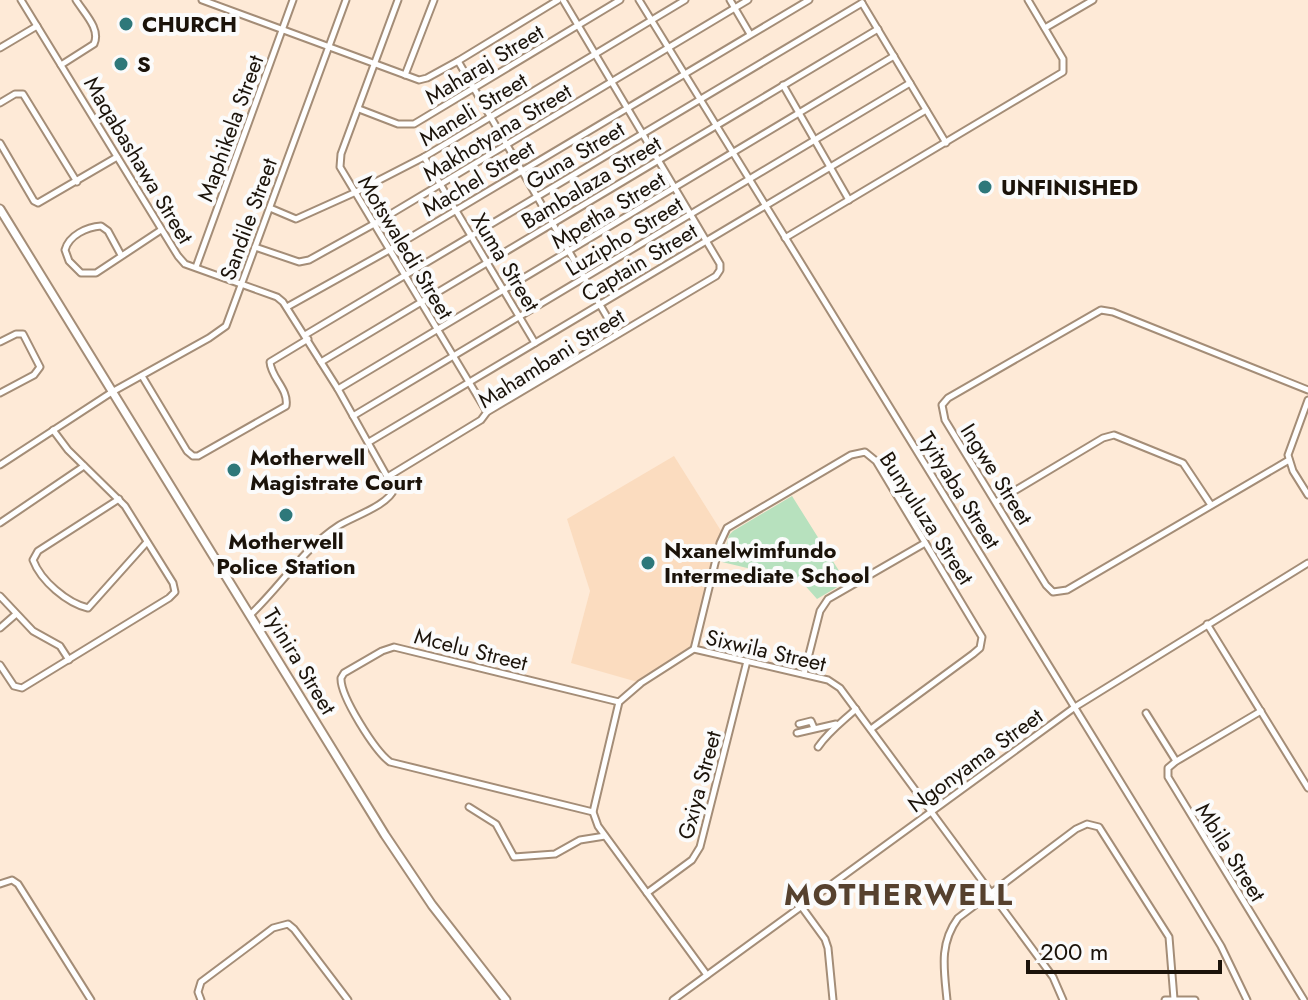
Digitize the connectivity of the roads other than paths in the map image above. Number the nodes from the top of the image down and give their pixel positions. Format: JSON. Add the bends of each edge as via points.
{"nodes":[{"id":1,"x":21,"y":0,"type":"edge"},
{"id":2,"x":76,"y":0,"type":"edge"},
{"id":3,"x":202,"y":0,"type":"edge"},
{"id":4,"x":293,"y":0,"type":"edge"},
{"id":5,"x":346,"y":0,"type":"edge"},
{"id":6,"x":398,"y":0,"type":"edge"},
{"id":7,"x":434,"y":0,"type":"edge"},
{"id":8,"x":561,"y":0,"type":"edge"},
{"id":9,"x":620,"y":0,"type":"edge"},
{"id":10,"x":639,"y":0,"type":"edge"},
{"id":11,"x":685,"y":0,"type":"edge"},
{"id":12,"x":730,"y":0,"type":"edge"},
{"id":13,"x":748,"y":0,"type":"edge"},
{"id":14,"x":809,"y":0,"type":"edge"},
{"id":15,"x":1028,"y":0,"type":"edge"},
{"id":16,"x":1093,"y":0,"type":"edge"},
{"id":17,"x":861,"y":2,"type":"edge"},
{"id":18,"x":548,"y":3,"type":"edge"},
{"id":19,"x":735,"y":8,"type":"junction"},
{"id":20,"x":651,"y":20,"type":"junction"},
{"id":21,"x":38,"y":26,"type":"junction"},
{"id":22,"x":578,"y":26,"type":"junction"},
{"id":23,"x":1045,"y":28,"type":"junction"},
{"id":24,"x":878,"y":29,"type":"junction"},
{"id":25,"x":283,"y":30,"type":"junction"},
{"id":26,"x":750,"y":34,"type":"junction"},
{"id":27,"x":328,"y":47,"type":"junction"},
{"id":28,"x":668,"y":47,"type":"junction"},
{"id":29,"x":0,"y":48,"type":"edge"},
{"id":30,"x":596,"y":54,"type":"junction"},
{"id":31,"x":894,"y":56,"type":"junction"},
{"id":32,"x":458,"y":61,"type":"junction"},
{"id":33,"x":375,"y":64,"type":"junction"},
{"id":34,"x":61,"y":65,"type":"junction"},
{"id":35,"x":685,"y":73,"type":"junction"},
{"id":36,"x":405,"y":75,"type":"junction"},
{"id":37,"x":612,"y":81,"type":"junction"},
{"id":38,"x":910,"y":83,"type":"junction"},
{"id":39,"x":783,"y":85,"type":"junction"},
{"id":40,"x":474,"y":89,"type":"junction"},
{"id":41,"x":700,"y":99,"type":"junction"},
{"id":42,"x":0,"y":103,"type":"edge"},
{"id":43,"x":627,"y":107,"type":"junction"},
{"id":44,"x":359,"y":109,"type":"junction"},
{"id":45,"x":926,"y":110,"type":"junction"},
{"id":46,"x":799,"y":114,"type":"junction"},
{"id":47,"x":491,"y":118,"type":"junction"},
{"id":48,"x":716,"y":125,"type":"junction"},
{"id":49,"x":643,"y":133,"type":"junction"},
{"id":50,"x":813,"y":141,"type":"junction"},
{"id":51,"x":0,"y":143,"type":"edge"},
{"id":52,"x":946,"y":143,"type":"junction"},
{"id":53,"x":505,"y":145,"type":"junction"},
{"id":54,"x":733,"y":153,"type":"junction"},
{"id":55,"x":118,"y":157,"type":"junction"},
{"id":56,"x":424,"y":157,"type":"junction"},
{"id":57,"x":660,"y":160,"type":"junction"},
{"id":58,"x":829,"y":168,"type":"junction"},
{"id":59,"x":521,"y":171,"type":"junction"},
{"id":60,"x":749,"y":179,"type":"junction"},
{"id":61,"x":77,"y":182,"type":"junction"},
{"id":62,"x":441,"y":184,"type":"junction"},
{"id":63,"x":676,"y":188,"type":"junction"},
{"id":64,"x":356,"y":192,"type":"junction"},
{"id":65,"x":536,"y":197,"type":"junction"},
{"id":66,"x":849,"y":200,"type":"junction"},
{"id":67,"x":766,"y":206,"type":"junction"},
{"id":68,"x":270,"y":208,"type":"junction"},
{"id":69,"x":0,"y":209,"type":"edge"},
{"id":70,"x":456,"y":210,"type":"junction"},
{"id":71,"x":691,"y":214,"type":"junction"},
{"id":72,"x":553,"y":223,"type":"junction"},
{"id":73,"x":374,"y":224,"type":"junction"},
{"id":74,"x":161,"y":230,"type":"junction"},
{"id":75,"x":471,"y":236,"type":"junction"},
{"id":76,"x":785,"y":238,"type":"junction"},
{"id":77,"x":706,"y":241,"type":"junction"},
{"id":78,"x":255,"y":247,"type":"junction"},
{"id":79,"x":391,"y":249,"type":"junction"},
{"id":80,"x":569,"y":251,"type":"junction"},
{"id":81,"x":121,"y":255,"type":"junction"},
{"id":82,"x":487,"y":263,"type":"junction"},
{"id":83,"x":196,"y":267,"type":"junction"},
{"id":84,"x":405,"y":276,"type":"junction"},
{"id":85,"x":584,"y":278,"type":"junction"},
{"id":86,"x":242,"y":285,"type":"junction"},
{"id":87,"x":504,"y":290,"type":"junction"},
{"id":88,"x":420,"y":302,"type":"junction"},
{"id":89,"x":600,"y":305,"type":"junction"},
{"id":90,"x":287,"y":307,"type":"junction"},
{"id":91,"x":520,"y":317,"type":"junction"},
{"id":92,"x":437,"y":330,"type":"junction"},
{"id":93,"x":617,"y":334,"type":"junction"},
{"id":94,"x":307,"y":337,"type":"junction"},
{"id":95,"x":0,"y":342,"type":"edge"},
{"id":96,"x":535,"y":343,"type":"junction"},
{"id":97,"x":453,"y":357,"type":"junction"},
{"id":98,"x":321,"y":362,"type":"junction"},
{"id":99,"x":142,"y":376,"type":"junction"},
{"id":100,"x":468,"y":383,"type":"junction"},
{"id":101,"x":338,"y":389,"type":"junction"},
{"id":102,"x":1308,"y":390,"type":"edge"},
{"id":103,"x":112,"y":392,"type":"junction"},
{"id":104,"x":0,"y":393,"type":"edge"},
{"id":105,"x":1308,"y":400,"type":"edge"},
{"id":106,"x":487,"y":412,"type":"junction"},
{"id":107,"x":353,"y":416,"type":"junction"},
{"id":108,"x":53,"y":430,"type":"junction"},
{"id":109,"x":369,"y":442,"type":"junction"},
{"id":110,"x":1289,"y":460,"type":"junction"},
{"id":111,"x":0,"y":465,"type":"edge"},
{"id":112,"x":84,"y":466,"type":"junction"},
{"id":113,"x":389,"y":476,"type":"junction"},
{"id":114,"x":1308,"y":495,"type":"edge"},
{"id":115,"x":119,"y":499,"type":"junction"},
{"id":116,"x":996,"y":502,"type":"junction"},
{"id":117,"x":1211,"y":505,"type":"junction"},
{"id":118,"x":0,"y":523,"type":"edge"},
{"id":119,"x":147,"y":542,"type":"junction"},
{"id":120,"x":925,"y":543,"type":"junction"},
{"id":121,"x":1308,"y":563,"type":"edge"},
{"id":122,"x":0,"y":596,"type":"edge"},
{"id":123,"x":15,"y":615,"type":"junction"},
{"id":124,"x":250,"y":615,"type":"junction"},
{"id":125,"x":1207,"y":624,"type":"junction"},
{"id":126,"x":0,"y":628,"type":"edge"},
{"id":127,"x":694,"y":649,"type":"junction"},
{"id":128,"x":69,"y":660,"type":"junction"},
{"id":129,"x":747,"y":661,"type":"junction"},
{"id":130,"x":0,"y":665,"type":"edge"},
{"id":131,"x":804,"y":674,"type":"junction"},
{"id":132,"x":619,"y":702,"type":"junction"},
{"id":133,"x":1075,"y":707,"type":"junction"},
{"id":134,"x":856,"y":709,"type":"junction"},
{"id":135,"x":1261,"y":711,"type":"junction"},
{"id":136,"x":1146,"y":713,"type":"dead end"},
{"id":137,"x":799,"y":724,"type":"dead end"},
{"id":138,"x":837,"y":724,"type":"junction"},
{"id":139,"x":814,"y":728,"type":"junction"},
{"id":140,"x":871,"y":729,"type":"junction"},
{"id":141,"x":797,"y":733,"type":"dead end"},
{"id":142,"x":818,"y":747,"type":"dead end"},
{"id":143,"x":1176,"y":761,"type":"junction"},
{"id":144,"x":1308,"y":788,"type":"edge"},
{"id":145,"x":469,"y":807,"type":"dead end"},
{"id":146,"x":593,"y":812,"type":"junction"},
{"id":147,"x":931,"y":812,"type":"junction"},
{"id":148,"x":605,"y":836,"type":"junction"},
{"id":149,"x":0,"y":884,"type":"edge"},
{"id":150,"x":647,"y":893,"type":"junction"},
{"id":151,"x":991,"y":894,"type":"junction"},
{"id":152,"x":801,"y":906,"type":"junction"},
{"id":153,"x":707,"y":975,"type":"junction"},
{"id":154,"x":1174,"y":999,"type":"edge"},
{"id":155,"x":91,"y":1000,"type":"edge"},
{"id":156,"x":201,"y":1000,"type":"edge"},
{"id":157,"x":348,"y":1000,"type":"edge"},
{"id":158,"x":506,"y":1000,"type":"edge"},
{"id":159,"x":673,"y":1000,"type":"edge"},
{"id":160,"x":833,"y":1000,"type":"edge"},
{"id":161,"x":947,"y":1000,"type":"edge"},
{"id":162,"x":1063,"y":1000,"type":"edge"},
{"id":163,"x":1165,"y":1000,"type":"edge"},
{"id":164,"x":1195,"y":1000,"type":"edge"},
{"id":165,"x":1247,"y":1000,"type":"edge"},
{"id":166,"x":1304,"y":1000,"type":"edge"}],
"edges":[{"from":1,"to":21,"type":"street","name":"Maqabashawa Street"},
{"from":2,"to":34,"type":"street","via":[[97,39]]},
{"from":3,"to":25,"type":"street"},
{"from":4,"to":25,"type":"street","name":"Maphikela Street"},
{"from":5,"to":27,"type":"street","name":"Sandile Street"},
{"from":6,"to":33,"type":"street","name":"Motswaledi Street"},
{"from":7,"to":36,"type":"street"},
{"from":8,"to":18,"type":"street"},
{"from":8,"to":22,"type":"street"},
{"from":9,"to":22,"type":"street","name":"Maharaj Street"},
{"from":10,"to":20,"type":"street","name":"Tyityaba Street"},
{"from":11,"to":20,"type":"street","name":"Maneli Street"},
{"from":12,"to":19,"type":"street"},
{"from":13,"to":19,"type":"street","name":"Makhotyana Street"},
{"from":14,"to":26,"type":"street","name":"Machel Street"},
{"from":15,"to":23,"type":"street"},
{"from":16,"to":23,"type":"street"},
{"from":17,"to":24,"type":"street"},
{"from":17,"to":41,"type":"street","name":"Guna Street"},
{"from":18,"to":32,"type":"street"},
{"from":19,"to":26,"type":"street"},
{"from":19,"to":28,"type":"street","name":"Makhotyana Street"},
{"from":20,"to":28,"type":"street","name":"Tyityaba Street"},
{"from":20,"to":30,"type":"street","name":"Maneli Street"},
{"from":21,"to":29,"type":"street"},
{"from":21,"to":34,"type":"street","name":"Maqabashawa Street"},
{"from":22,"to":30,"type":"street"},
{"from":22,"to":40,"type":"street","name":"Maharaj Street"},
{"from":23,"to":52,"type":"street","via":[[1064,62],[1063,72]]},
{"from":24,"to":31,"type":"street"},
{"from":24,"to":39,"type":"street","name":"Bambalaza Street"},
{"from":25,"to":27,"type":"street"},
{"from":25,"to":83,"type":"street","name":"Maphikela Street"},
{"from":26,"to":35,"type":"street","name":"Machel Street"},
{"from":27,"to":33,"type":"street"},
{"from":27,"to":68,"type":"street","name":"Sandile Street"},
{"from":28,"to":35,"type":"street","name":"Tyityaba Street"},
{"from":28,"to":37,"type":"street","name":"Makhotyana Street"},
{"from":30,"to":37,"type":"street"},
{"from":30,"to":47,"type":"street","name":"Maneli Street"},
{"from":31,"to":38,"type":"street"},
{"from":31,"to":46,"type":"street","name":"Mpetha Street"},
{"from":32,"to":36,"type":"street","via":[[423,79]]},
{"from":32,"to":40,"type":"street"},
{"from":33,"to":36,"type":"street"},
{"from":33,"to":44,"type":"street","name":"Motswaledi Street"},
{"from":34,"to":55,"type":"street","name":"Maqabashawa Street"},
{"from":35,"to":41,"type":"street","name":"Tyityaba Street"},
{"from":35,"to":43,"type":"street","name":"Machel Street"},
{"from":37,"to":43,"type":"street"},
{"from":37,"to":53,"type":"street","name":"Makhotyana Street"},
{"from":38,"to":45,"type":"street"},
{"from":38,"to":50,"type":"street","name":"Luzipho Street"},
{"from":39,"to":46,"type":"street"},
{"from":39,"to":48,"type":"street","name":"Bambalaza Street"},
{"from":40,"to":44,"type":"street","name":"Maharaj Street","via":[[409,126]]},
{"from":40,"to":47,"type":"street"},
{"from":41,"to":48,"type":"street","name":"Tyityaba Street"},
{"from":41,"to":49,"type":"street","name":"Guna Street"},
{"from":42,"to":61,"type":"street","via":[[23,94]]},
{"from":43,"to":49,"type":"street"},
{"from":43,"to":59,"type":"street","name":"Machel Street"},
{"from":44,"to":64,"type":"street","name":"Motswaledi Street","via":[[339,163]]},
{"from":45,"to":52,"type":"street"},
{"from":45,"to":58,"type":"street","name":"Captain Street"},
{"from":46,"to":50,"type":"street"},
{"from":46,"to":54,"type":"street","name":"Mpetha Street"},
{"from":47,"to":53,"type":"street"},
{"from":47,"to":56,"type":"street","name":"Maneli Street"},
{"from":48,"to":54,"type":"street","name":"Tyityaba Street"},
{"from":48,"to":57,"type":"street","name":"Bambalaza Street"},
{"from":49,"to":57,"type":"street"},
{"from":49,"to":65,"type":"street","name":"Guna Street"},
{"from":50,"to":58,"type":"street"},
{"from":50,"to":60,"type":"street","name":"Luzipho Street"},
{"from":51,"to":61,"type":"street","via":[[36,202]]},
{"from":52,"to":66,"type":"street"},
{"from":53,"to":59,"type":"street"},
{"from":53,"to":62,"type":"street","name":"Makhotyana Street"},
{"from":54,"to":60,"type":"street","name":"Tyityaba Street"},
{"from":54,"to":63,"type":"street","name":"Mpetha Street"},
{"from":55,"to":61,"type":"street"},
{"from":55,"to":74,"type":"street","name":"Maqabashawa Street"},
{"from":56,"to":62,"type":"street","name":"Xuma Street"},
{"from":56,"to":64,"type":"street","name":"Maneli Street"},
{"from":57,"to":63,"type":"street"},
{"from":57,"to":72,"type":"street","name":"Bambalaza Street"},
{"from":58,"to":66,"type":"street"},
{"from":58,"to":67,"type":"street","name":"Captain Street"},
{"from":59,"to":65,"type":"street"},
{"from":59,"to":70,"type":"street","name":"Machel Street"},
{"from":60,"to":67,"type":"street","name":"Tyityaba Street"},
{"from":60,"to":71,"type":"street","name":"Luzipho Street"},
{"from":62,"to":70,"type":"street","name":"Xuma Street"},
{"from":62,"to":73,"type":"street","name":"Makhotyana Street"},
{"from":63,"to":71,"type":"street"},
{"from":63,"to":80,"type":"street","name":"Mpetha Street"},
{"from":64,"to":68,"type":"street","name":"Maneli Street","via":[[296,219]]},
{"from":64,"to":73,"type":"street","name":"Motswaledi Street"},
{"from":65,"to":72,"type":"street"},
{"from":65,"to":75,"type":"street","name":"Guna Street"},
{"from":66,"to":76,"type":"street"},
{"from":67,"to":76,"type":"street","name":"Tyityaba Street"},
{"from":67,"to":77,"type":"street","name":"Captain Street"},
{"from":68,"to":78,"type":"street","name":"Sandile Street"},
{"from":69,"to":103,"type":"street","name":"Tyinira Street"},
{"from":70,"to":75,"type":"street","name":"Xuma Street"},
{"from":70,"to":79,"type":"street","name":"Machel Street"},
{"from":71,"to":77,"type":"street"},
{"from":71,"to":85,"type":"street","name":"Luzipho Street"},
{"from":72,"to":80,"type":"street"},
{"from":72,"to":82,"type":"street","name":"Bambalaza Street"},
{"from":73,"to":78,"type":"street","name":"Makhotyana Street","via":[[306,261]]},
{"from":73,"to":79,"type":"street","name":"Motswaledi Street"},
{"from":74,"to":81,"type":"street"},
{"from":74,"to":83,"type":"street","name":"Maqabashawa Street","via":[[181,261]]},
{"from":75,"to":82,"type":"street","name":"Xuma Street"},
{"from":75,"to":84,"type":"street","name":"Guna Street"},
{"from":76,"to":133,"type":"street","name":"Tyityaba Street"},
{"from":77,"to":89,"type":"street","name":"Captain Street"},
{"from":77,"to":93,"type":"street","name":"Mahambani Street","via":[[718,260],[716,276]]},
{"from":78,"to":86,"type":"street","name":"Sandile Street"},
{"from":79,"to":84,"type":"street","name":"Motswaledi Street"},
{"from":79,"to":90,"type":"street","name":"Machel Street"},
{"from":80,"to":85,"type":"street"},
{"from":80,"to":87,"type":"street","name":"Mpetha Street"},
{"from":81,"to":81,"type":"street","via":[[87,274],[76,269],[65,250],[70,238],[101,226]]},
{"from":82,"to":87,"type":"street","name":"Xuma Street"},
{"from":82,"to":88,"type":"street","name":"Bambalaza Street"},
{"from":83,"to":86,"type":"street","name":"Maqabashawa Street"},
{"from":84,"to":88,"type":"street","name":"Motswaledi Street"},
{"from":84,"to":94,"type":"street","name":"Guna Street"},
{"from":85,"to":89,"type":"street"},
{"from":85,"to":91,"type":"street","name":"Luzipho Street"},
{"from":86,"to":90,"type":"street","name":"Maqabashawa Street","via":[[277,297]]},
{"from":86,"to":99,"type":"street","name":"Sandile Street","via":[[222,330]]},
{"from":87,"to":91,"type":"street","name":"Xuma Street"},
{"from":87,"to":92,"type":"street","name":"Mpetha Street"},
{"from":88,"to":92,"type":"street","name":"Motswaledi Street"},
{"from":88,"to":98,"type":"street","name":"Bambalaza Street"},
{"from":89,"to":93,"type":"street"},
{"from":89,"to":96,"type":"street","name":"Captain Street"},
{"from":90,"to":94,"type":"street","name":"Maqabashawa Street"},
{"from":91,"to":96,"type":"street","name":"Xuma Street"},
{"from":91,"to":97,"type":"street","name":"Luzipho Street"},
{"from":92,"to":97,"type":"street","name":"Motswaledi Street"},
{"from":92,"to":101,"type":"street","name":"Mpetha Street"},
{"from":93,"to":106,"type":"street","name":"Mahambani Street"},
{"from":94,"to":98,"type":"street","name":"Maqabashawa Street"},
{"from":94,"to":99,"type":"street","name":"Guna Street","via":[[270,362],[287,397],[286,406],[198,456],[187,451]]},
{"from":95,"to":104,"type":"street","via":[[23,334],[40,367]]},
{"from":96,"to":100,"type":"street","name":"Captain Street"},
{"from":97,"to":100,"type":"street","name":"Motswaledi Street"},
{"from":97,"to":107,"type":"street","name":"Luzipho Street"},
{"from":98,"to":101,"type":"street","name":"Maqabashawa Street"},
{"from":99,"to":103,"type":"street","name":"Sandile Street"},
{"from":100,"to":106,"type":"street","name":"Motswaledi Street"},
{"from":100,"to":109,"type":"street","name":"Captain Street"},
{"from":101,"to":107,"type":"street","name":"Maqabashawa Street"},
{"from":102,"to":116,"type":"street","name":"Ingwe Street","via":[[1101,310],[942,405],[945,420]]},
{"from":103,"to":108,"type":"street","name":"Sandile Street"},
{"from":103,"to":124,"type":"street","name":"Tyinira Street"},
{"from":105,"to":110,"type":"street"},
{"from":106,"to":113,"type":"street","name":"Mahambani Street"},
{"from":107,"to":109,"type":"street","name":"Maqabashawa Street"},
{"from":108,"to":111,"type":"street","name":"Sandile Street"},
{"from":108,"to":112,"type":"street"},
{"from":109,"to":113,"type":"street","name":"Maqabashawa Street"},
{"from":110,"to":114,"type":"street"},
{"from":110,"to":117,"type":"street","name":"Ingwe Street"},
{"from":112,"to":115,"type":"street"},
{"from":112,"to":118,"type":"street"},
{"from":113,"to":124,"type":"street","via":[[392,496],[333,530]]},
{"from":115,"to":119,"type":"street"},
{"from":115,"to":119,"type":"street","via":[[38,551],[33,560],[37,568],[63,596],[88,608]]},
{"from":116,"to":117,"type":"street","via":[[1114,435],[1183,463]]},
{"from":116,"to":117,"type":"street","name":"Ingwe Street","via":[[1046,585],[1058,593]]},
{"from":119,"to":128,"type":"street","via":[[173,583],[173,595]]},
{"from":120,"to":127,"type":"street","name":"Bunyuluza Street","via":[[876,461],[865,452],[851,455],[727,528]]},
{"from":120,"to":131,"type":"street","via":[[828,599]]},
{"from":120,"to":140,"type":"street","name":"Bunyuluza Street","via":[[982,643]]},
{"from":121,"to":125,"type":"street","name":"Ngonyama Street"},
{"from":122,"to":123,"type":"street"},
{"from":123,"to":126,"type":"street"},
{"from":123,"to":128,"type":"street","via":[[60,646]]},
{"from":124,"to":158,"type":"street","name":"Tyinira Street","via":[[385,835]]},
{"from":125,"to":133,"type":"street","name":"Ngonyama Street"},
{"from":125,"to":135,"type":"street"},
{"from":127,"to":129,"type":"street","name":"Sixwila Street"},
{"from":127,"to":132,"type":"street","name":"Sixwila Street"},
{"from":128,"to":130,"type":"street","via":[[19,689]]},
{"from":129,"to":131,"type":"street","name":"Sixwila Street"},
{"from":129,"to":150,"type":"street","name":"Gxiya Street","via":[[700,847],[692,860]]},
{"from":131,"to":134,"type":"street","name":"Sixwila Street","via":[[835,683]]},
{"from":132,"to":146,"type":"street"},
{"from":132,"to":146,"type":"street","name":"Mcelu Street","via":[[394,647],[341,678],[344,695],[390,762]]},
{"from":133,"to":147,"type":"street","name":"Ngonyama Street"},
{"from":133,"to":165,"type":"street","name":"Tyityaba Street","via":[[1221,946]]},
{"from":134,"to":138,"type":"street"},
{"from":134,"to":140,"type":"street","name":"Sixwila Street"},
{"from":135,"to":143,"type":"street"},
{"from":135,"to":144,"type":"street"},
{"from":136,"to":143,"type":"street"},
{"from":137,"to":139,"type":"street","via":[[811,721]]},
{"from":138,"to":139,"type":"street"},
{"from":138,"to":142,"type":"street"},
{"from":139,"to":141,"type":"street"},
{"from":140,"to":147,"type":"street","name":"Sixwila Street"},
{"from":143,"to":166,"type":"street","name":"Mbila Street","via":[[1168,768],[1169,782]]},
{"from":145,"to":148,"type":"street","via":[[496,824],[514,857],[555,854],[580,840]]},
{"from":146,"to":148,"type":"street"},
{"from":147,"to":151,"type":"street","name":"Sixwila Street"},
{"from":147,"to":152,"type":"street","name":"Ngonyama Street"},
{"from":148,"to":150,"type":"street"},
{"from":149,"to":155,"type":"street","via":[[18,884]]},
{"from":150,"to":153,"type":"street"},
{"from":151,"to":154,"type":"street","via":[[1076,829],[1087,824],[1099,827],[1169,937]]},
{"from":151,"to":161,"type":"street","via":[[948,931]]},
{"from":151,"to":162,"type":"street","name":"Sixwila Street","via":[[1053,977]]},
{"from":152,"to":153,"type":"street","name":"Ngonyama Street"},
{"from":152,"to":160,"type":"street","via":[[825,939]]},
{"from":153,"to":159,"type":"street","name":"Ngonyama Street"},
{"from":154,"to":163,"type":"street"},
{"from":154,"to":164,"type":"street"},
{"from":156,"to":157,"type":"street","via":[[201,982],[283,924],[294,929]]}]}
